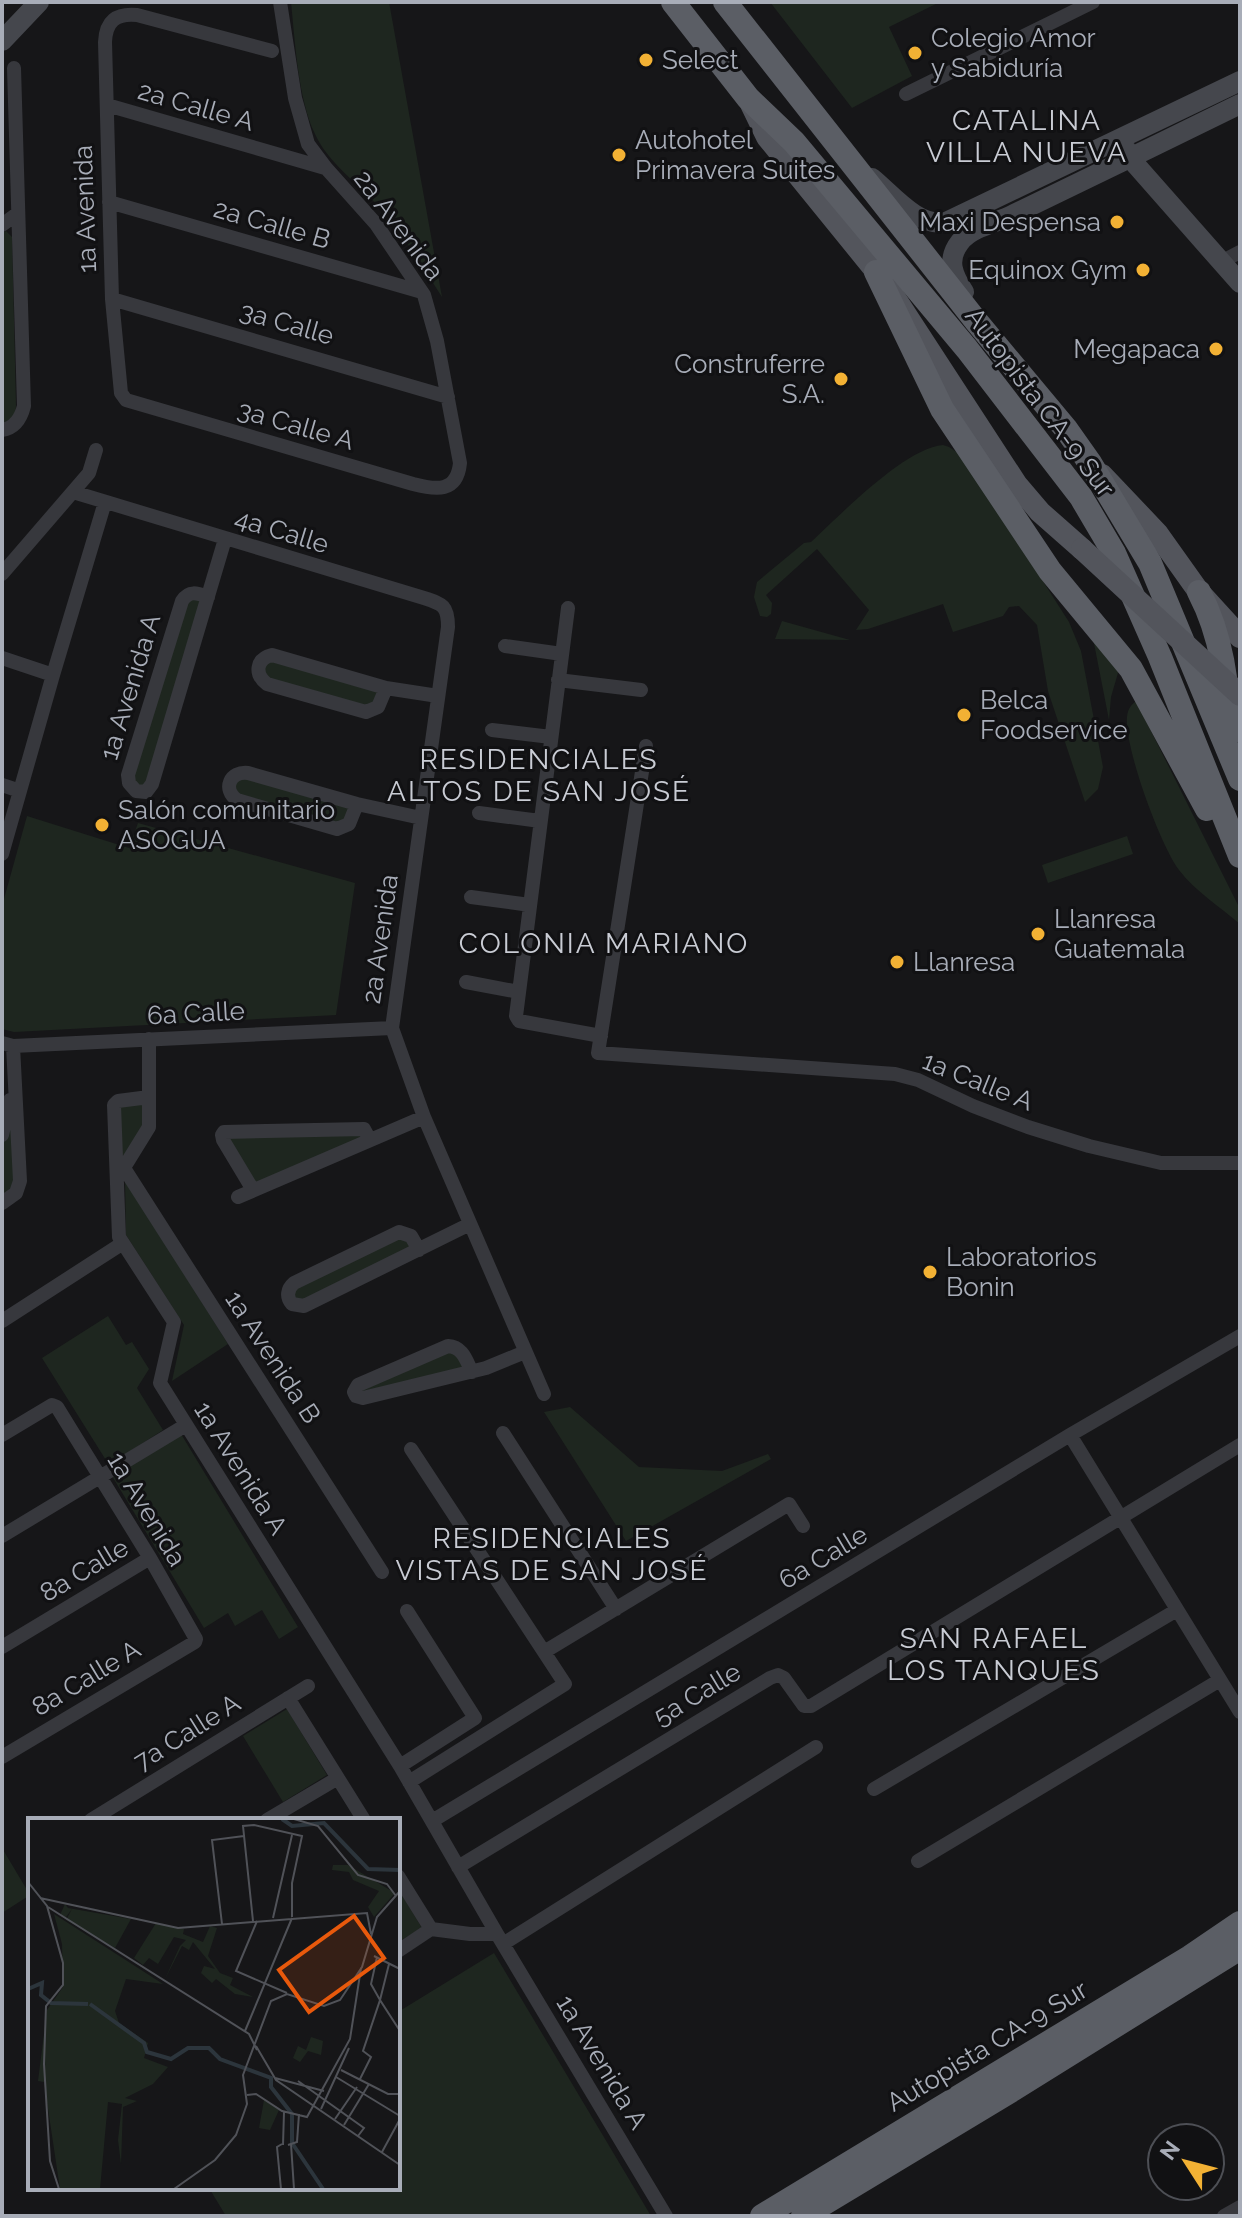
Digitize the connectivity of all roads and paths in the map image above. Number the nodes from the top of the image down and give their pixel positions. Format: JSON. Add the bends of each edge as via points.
{"nodes":[{"id":1,"x":39,"y":2,"type":"edge"},
{"id":2,"x":280,"y":2,"type":"edge"},
{"id":3,"x":673,"y":2,"type":"edge"},
{"id":4,"x":725,"y":2,"type":"edge"},
{"id":5,"x":1093,"y":2,"type":"edge"},
{"id":6,"x":2,"y":41,"type":"edge"},
{"id":7,"x":272,"y":51,"type":"dead end"},
{"id":8,"x":14,"y":68,"type":"dead end"},
{"id":9,"x":1240,"y":81,"type":"edge"},
{"id":10,"x":906,"y":94,"type":"dead end"},
{"id":11,"x":748,"y":98,"type":"junction"},
{"id":12,"x":1240,"y":104,"type":"edge"},
{"id":13,"x":107,"y":105,"type":"junction"},
{"id":14,"x":1215,"y":105,"type":"junction"},
{"id":15,"x":302,"y":127,"type":"junction"},
{"id":16,"x":1120,"y":137,"type":"junction"},
{"id":17,"x":272,"y":153,"type":"junction"},
{"id":18,"x":1130,"y":156,"type":"junction"},
{"id":19,"x":853,"y":163,"type":"junction"},
{"id":20,"x":326,"y":168,"type":"junction"},
{"id":21,"x":109,"y":202,"type":"junction"},
{"id":22,"x":9,"y":215,"type":"edge"},
{"id":23,"x":1240,"y":252,"type":"edge"},
{"id":24,"x":1221,"y":262,"type":"junction"},
{"id":25,"x":876,"y":272,"type":"junction"},
{"id":26,"x":1240,"y":283,"type":"edge"},
{"id":27,"x":422,"y":292,"type":"junction"},
{"id":28,"x":112,"y":299,"type":"junction"},
{"id":29,"x":976,"y":321,"type":"junction"},
{"id":30,"x":448,"y":397,"type":"junction"},
{"id":31,"x":126,"y":400,"type":"joint"},
{"id":32,"x":2,"y":430,"type":"edge"},
{"id":33,"x":96,"y":450,"type":"dead end"},
{"id":34,"x":1090,"y":463,"type":"junction"},
{"id":35,"x":452,"y":483,"type":"joint"},
{"id":36,"x":73,"y":492,"type":"junction"},
{"id":37,"x":105,"y":502,"type":"junction"},
{"id":38,"x":225,"y":539,"type":"junction"},
{"id":39,"x":2,"y":574,"type":"edge"},
{"id":40,"x":1199,"y":592,"type":"junction"},
{"id":41,"x":208,"y":597,"type":"junction"},
{"id":42,"x":444,"y":608,"type":"joint"},
{"id":43,"x":568,"y":608,"type":"dead end"},
{"id":44,"x":1240,"y":637,"type":"edge"},
{"id":45,"x":505,"y":646,"type":"dead end"},
{"id":46,"x":562,"y":654,"type":"junction"},
{"id":47,"x":2,"y":658,"type":"edge"},
{"id":48,"x":53,"y":675,"type":"junction"},
{"id":49,"x":558,"y":680,"type":"junction"},
{"id":50,"x":386,"y":688,"type":"junction"},
{"id":51,"x":641,"y":690,"type":"dead end"},
{"id":52,"x":1240,"y":695,"type":"edge"},
{"id":53,"x":438,"y":696,"type":"junction"},
{"id":54,"x":492,"y":730,"type":"dead end"},
{"id":55,"x":551,"y":737,"type":"junction"},
{"id":56,"x":646,"y":746,"type":"dead end"},
{"id":57,"x":1230,"y":752,"type":"junction"},
{"id":58,"x":1240,"y":779,"type":"edge"},
{"id":59,"x":2,"y":785,"type":"edge"},
{"id":60,"x":20,"y":791,"type":"junction"},
{"id":61,"x":357,"y":804,"type":"junction"},
{"id":62,"x":479,"y":813,"type":"dead end"},
{"id":63,"x":421,"y":818,"type":"junction"},
{"id":64,"x":540,"y":821,"type":"junction"},
{"id":65,"x":2,"y":854,"type":"edge"},
{"id":66,"x":1240,"y":856,"type":"edge"},
{"id":67,"x":1240,"y":868,"type":"edge"},
{"id":68,"x":471,"y":897,"type":"dead end"},
{"id":69,"x":530,"y":905,"type":"junction"},
{"id":70,"x":466,"y":982,"type":"dead end"},
{"id":71,"x":519,"y":992,"type":"junction"},
{"id":72,"x":392,"y":1028,"type":"junction"},
{"id":73,"x":601,"y":1036,"type":"junction"},
{"id":74,"x":149,"y":1039,"type":"junction"},
{"id":75,"x":7,"y":1044,"type":"edge"},
{"id":76,"x":15,"y":1082,"type":"junction"},
{"id":77,"x":149,"y":1097,"type":"junction"},
{"id":78,"x":424,"y":1117,"type":"junction"},
{"id":79,"x":2,"y":1135,"type":"edge"},
{"id":80,"x":370,"y":1140,"type":"junction"},
{"id":81,"x":1240,"y":1163,"type":"edge"},
{"id":82,"x":120,"y":1173,"type":"junction"},
{"id":83,"x":253,"y":1190,"type":"junction"},
{"id":84,"x":238,"y":1197,"type":"dead end"},
{"id":85,"x":2,"y":1203,"type":"edge"},
{"id":86,"x":470,"y":1224,"type":"junction"},
{"id":87,"x":123,"y":1243,"type":"junction"},
{"id":88,"x":419,"y":1250,"type":"junction"},
{"id":89,"x":6,"y":1316,"type":"edge"},
{"id":90,"x":1240,"y":1336,"type":"edge"},
{"id":91,"x":525,"y":1352,"type":"junction"},
{"id":92,"x":472,"y":1372,"type":"junction"},
{"id":93,"x":544,"y":1394,"type":"dead end"},
{"id":94,"x":186,"y":1425,"type":"junction"},
{"id":95,"x":503,"y":1433,"type":"dead end"},
{"id":96,"x":2,"y":1435,"type":"edge"},
{"id":97,"x":1070,"y":1435,"type":"junction"},
{"id":98,"x":1240,"y":1445,"type":"edge"},
{"id":99,"x":411,"y":1449,"type":"dead end"},
{"id":100,"x":100,"y":1477,"type":"junction"},
{"id":101,"x":1120,"y":1518,"type":"junction"},
{"id":102,"x":803,"y":1526,"type":"dead end"},
{"id":103,"x":2,"y":1536,"type":"edge"},
{"id":104,"x":150,"y":1558,"type":"junction"},
{"id":105,"x":382,"y":1572,"type":"dead end"},
{"id":106,"x":616,"y":1609,"type":"junction"},
{"id":107,"x":1177,"y":1610,"type":"junction"},
{"id":108,"x":407,"y":1611,"type":"dead end"},
{"id":109,"x":195,"y":1642,"type":"joint"},
{"id":110,"x":2,"y":1647,"type":"edge"},
{"id":111,"x":544,"y":1652,"type":"junction"},
{"id":112,"x":1220,"y":1680,"type":"junction"},
{"id":113,"x":308,"y":1686,"type":"dead end"},
{"id":114,"x":288,"y":1698,"type":"junction"},
{"id":115,"x":1240,"y":1712,"type":"edge"},
{"id":116,"x":816,"y":1747,"type":"dead end"},
{"id":117,"x":2,"y":1757,"type":"edge"},
{"id":118,"x":400,"y":1766,"type":"junction"},
{"id":119,"x":338,"y":1778,"type":"junction"},
{"id":120,"x":409,"y":1782,"type":"junction"},
{"id":121,"x":874,"y":1789,"type":"dead end"},
{"id":122,"x":94,"y":1818,"type":"edge"},
{"id":123,"x":270,"y":1818,"type":"edge"},
{"id":124,"x":363,"y":1818,"type":"edge"},
{"id":125,"x":432,"y":1821,"type":"junction"},
{"id":126,"x":918,"y":1861,"type":"dead end"},
{"id":127,"x":458,"y":1867,"type":"junction"},
{"id":128,"x":400,"y":1879,"type":"edge"},
{"id":129,"x":1240,"y":1923,"type":"edge"},
{"id":130,"x":431,"y":1929,"type":"junction"},
{"id":131,"x":500,"y":1939,"type":"junction"},
{"id":132,"x":1240,"y":1948,"type":"edge"},
{"id":133,"x":400,"y":1950,"type":"edge"},
{"id":134,"x":1240,"y":2207,"type":"edge"},
{"id":135,"x":666,"y":2216,"type":"edge"},
{"id":136,"x":762,"y":2216,"type":"edge"},
{"id":137,"x":803,"y":2216,"type":"edge"},
{"id":138,"x":1224,"y":2216,"type":"edge"}],
"edges":[{"from":1,"to":6,"type":"main road"},
{"from":2,"to":15,"type":"street","name":"2a Avenida"},
{"from":3,"to":11,"type":"highway","name":"Autopista CA-9 Sur"},
{"from":4,"to":19,"type":"highway","name":"Autopista CA-9 Sur"},
{"from":5,"to":10,"type":"street"},
{"from":7,"to":13,"type":"street","name":"1a Avenida","via":[[123,14],[108,24],[105,35]]},
{"from":8,"to":22,"type":"street"},
{"from":9,"to":14,"type":"main road"},
{"from":11,"to":25,"type":"main road","via":[[767,137]]},
{"from":11,"to":66,"type":"highway","name":"Autopista CA-9 Sur","via":[[794,142],[1081,497],[1114,553]]},
{"from":12,"to":14,"type":"main road"},
{"from":13,"to":17,"type":"street","name":"2a Calle A"},
{"from":13,"to":21,"type":"street","name":"1a Avenida"},
{"from":14,"to":16,"type":"main road"},
{"from":14,"to":18,"type":"main road"},
{"from":15,"to":17,"type":"street","name":"2a Calle A","via":[[294,148]]},
{"from":15,"to":20,"type":"street","name":"2a Avenida"},
{"from":16,"to":18,"type":"main road"},
{"from":16,"to":19,"type":"main road","via":[[939,223],[917,217]]},
{"from":17,"to":20,"type":"street","name":"2a Calle A"},
{"from":18,"to":24,"type":"main road"},
{"from":18,"to":29,"type":"main road","via":[[979,228],[959,243],[951,267]]},
{"from":19,"to":29,"type":"highway","name":"Autopista CA-9 Sur"},
{"from":20,"to":27,"type":"street","name":"2a Avenida","via":[[376,224]]},
{"from":21,"to":27,"type":"street","name":"2a Calle B"},
{"from":21,"to":28,"type":"street","name":"1a Avenida"},
{"from":22,"to":32,"type":"street","via":[[24,406],[13,426]]},
{"from":23,"to":24,"type":"street"},
{"from":24,"to":26,"type":"main road"},
{"from":25,"to":52,"type":"main road","bridge":true,"via":[[1040,512]]},
{"from":25,"to":67,"type":"highway","via":[[942,409],[1050,571],[1131,669]]},
{"from":27,"to":30,"type":"street","name":"2a Avenida"},
{"from":28,"to":30,"type":"street","name":"3a Calle"},
{"from":28,"to":31,"type":"street","name":"1a Avenida"},
{"from":29,"to":34,"type":"highway","name":"Autopista CA-9 Sur"},
{"from":30,"to":35,"type":"street","name":"2a Avenida","via":[[460,463]]},
{"from":31,"to":35,"type":"street","name":"3a Calle A","via":[[413,484],[434,488]]},
{"from":33,"to":36,"type":"street","via":[[89,473]]},
{"from":34,"to":40,"type":"main road","via":[[1157,533]]},
{"from":34,"to":57,"type":"highway","name":"Autopista CA-9 Sur","via":[[1150,563]]},
{"from":36,"to":37,"type":"street","name":"4a Calle"},
{"from":36,"to":39,"type":"street"},
{"from":37,"to":38,"type":"street","name":"4a Calle"},
{"from":37,"to":48,"type":"street"},
{"from":38,"to":41,"type":"street","name":"1a Avenida A"},
{"from":38,"to":42,"type":"street","name":"4a Calle"},
{"from":40,"to":44,"type":"main road"},
{"from":40,"to":57,"type":"highway","via":[[1224,663]]},
{"from":41,"to":41,"type":"street","name":"1a Avenida A","via":[[152,784],[146,792],[136,791],[128,775],[182,601],[192,593]]},
{"from":42,"to":53,"type":"street","name":"2a Avenida","via":[[448,627]]},
{"from":43,"to":46,"type":"street"},
{"from":45,"to":46,"type":"street"},
{"from":46,"to":49,"type":"street"},
{"from":47,"to":48,"type":"street"},
{"from":48,"to":60,"type":"street"},
{"from":49,"to":51,"type":"street"},
{"from":49,"to":55,"type":"street"},
{"from":50,"to":50,"type":"street","via":[[378,707],[366,712],[267,684],[258,668],[272,655]]},
{"from":50,"to":53,"type":"street"},
{"from":53,"to":63,"type":"street","name":"2a Avenida"},
{"from":54,"to":55,"type":"street"},
{"from":55,"to":64,"type":"street"},
{"from":56,"to":73,"type":"street"},
{"from":57,"to":58,"type":"highway","name":"Autopista CA-9 Sur"},
{"from":59,"to":60,"type":"street"},
{"from":60,"to":65,"type":"street"},
{"from":61,"to":61,"type":"street","via":[[349,824],[337,829],[237,800],[229,784],[238,773],[248,773]]},
{"from":61,"to":63,"type":"street"},
{"from":62,"to":64,"type":"street"},
{"from":63,"to":72,"type":"street","name":"2a Avenida"},
{"from":64,"to":69,"type":"street"},
{"from":68,"to":69,"type":"street"},
{"from":69,"to":71,"type":"street"},
{"from":70,"to":71,"type":"street"},
{"from":71,"to":73,"type":"street","via":[[519,1021]]},
{"from":72,"to":74,"type":"street","name":"6a Calle"},
{"from":72,"to":78,"type":"street","name":"2a Avenida"},
{"from":73,"to":81,"type":"street","name":"1a Calle A","via":[[598,1053],[895,1074],[1089,1146],[1161,1163]]},
{"from":74,"to":75,"type":"street","name":"6a Calle"},
{"from":74,"to":77,"type":"street"},
{"from":75,"to":76,"type":"street"},
{"from":76,"to":79,"type":"street"},
{"from":76,"to":85,"type":"street","via":[[20,1186]]},
{"from":77,"to":82,"type":"street","via":[[149,1127]]},
{"from":77,"to":82,"type":"street","name":"1a Avenida A","via":[[114,1105]]},
{"from":78,"to":80,"type":"street"},
{"from":78,"to":86,"type":"street","name":"2a Avenida"},
{"from":80,"to":83,"type":"street"},
{"from":80,"to":83,"type":"street","via":[[364,1129],[224,1132],[223,1140]]},
{"from":82,"to":87,"type":"street","name":"1a Avenida A"},
{"from":82,"to":105,"type":"street","name":"1a Avenida B"},
{"from":83,"to":84,"type":"street"},
{"from":86,"to":88,"type":"street"},
{"from":86,"to":91,"type":"street","name":"2a Avenida"},
{"from":87,"to":89,"type":"street"},
{"from":87,"to":94,"type":"street","name":"1a Avenida A","via":[[174,1322],[160,1383]]},
{"from":88,"to":88,"type":"street","via":[[304,1306],[292,1304],[288,1297],[294,1283],[399,1232],[411,1236]]},
{"from":90,"to":97,"type":"street","name":"6a Calle"},
{"from":91,"to":92,"type":"street"},
{"from":91,"to":93,"type":"street","name":"2a Avenida"},
{"from":92,"to":92,"type":"street","via":[[363,1398],[354,1392],[358,1385],[448,1346],[462,1351]]},
{"from":94,"to":100,"type":"street"},
{"from":94,"to":118,"type":"street","name":"1a Avenida A"},
{"from":95,"to":106,"type":"street"},
{"from":96,"to":100,"type":"street","name":"1a Avenida","via":[[52,1405],[57,1407]]},
{"from":97,"to":101,"type":"street"},
{"from":97,"to":125,"type":"street","name":"6a Calle"},
{"from":98,"to":101,"type":"street","name":"5a Calle"},
{"from":99,"to":111,"type":"street"},
{"from":100,"to":103,"type":"street"},
{"from":100,"to":104,"type":"street","name":"1a Avenida"},
{"from":101,"to":107,"type":"street"},
{"from":101,"to":127,"type":"street","name":"5a Calle","via":[[811,1706],[804,1706],[784,1678],[770,1678]]},
{"from":102,"to":106,"type":"street","via":[[789,1504]]},
{"from":104,"to":109,"type":"street","name":"1a Avenida"},
{"from":104,"to":110,"type":"street","name":"8a Calle"},
{"from":106,"to":111,"type":"street"},
{"from":107,"to":112,"type":"street"},
{"from":107,"to":121,"type":"street"},
{"from":108,"to":118,"type":"street","via":[[475,1718]]},
{"from":109,"to":117,"type":"street","name":"8a Calle A"},
{"from":111,"to":120,"type":"street","via":[[565,1684]]},
{"from":112,"to":115,"type":"street"},
{"from":112,"to":126,"type":"street"},
{"from":113,"to":114,"type":"street","name":"7a Calle A"},
{"from":114,"to":119,"type":"street"},
{"from":114,"to":122,"type":"street","name":"7a Calle A"},
{"from":116,"to":131,"type":"street"},
{"from":118,"to":120,"type":"street","name":"1a Avenida A"},
{"from":119,"to":123,"type":"street"},
{"from":119,"to":124,"type":"street"},
{"from":120,"to":125,"type":"street","name":"1a Avenida A"},
{"from":125,"to":127,"type":"street","name":"1a Avenida A"},
{"from":127,"to":131,"type":"street","name":"1a Avenida A"},
{"from":128,"to":130,"type":"street"},
{"from":129,"to":136,"type":"highway","name":"Autopista CA-9 Sur"},
{"from":130,"to":131,"type":"street"},
{"from":130,"to":133,"type":"street"},
{"from":131,"to":135,"type":"street","name":"1a Avenida A"},
{"from":132,"to":137,"type":"highway","name":"Autopista CA-9 Sur"},
{"from":134,"to":138,"type":"street"}]}
